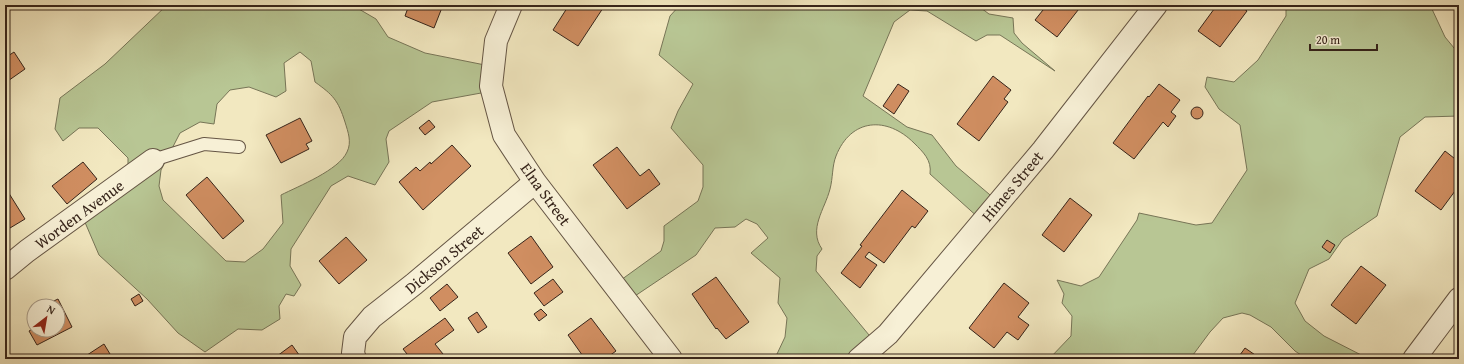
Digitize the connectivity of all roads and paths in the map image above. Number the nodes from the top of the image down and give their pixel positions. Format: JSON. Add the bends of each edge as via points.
{"nodes":[{"id":1,"x":511,"y":5,"type":"edge"},
{"id":2,"x":1156,"y":5,"type":"edge"},
{"id":3,"x":239,"y":147,"type":"dead end"},
{"id":4,"x":153,"y":160,"type":"joint"},
{"id":5,"x":535,"y":182,"type":"junction"},
{"id":6,"x":5,"y":269,"type":"edge"},
{"id":7,"x":1459,"y":299,"type":"edge"},
{"id":8,"x":355,"y":359,"type":"edge"},
{"id":9,"x":671,"y":359,"type":"edge"},
{"id":10,"x":860,"y":359,"type":"edge"},
{"id":11,"x":1414,"y":359,"type":"edge"}],
"edges":[{"from":1,"to":5,"type":"street","name":"Elna Street","via":[[496,40],[491,86],[504,135]]},
{"from":2,"to":10,"type":"street","name":"Himes Street","via":[[1043,150],[888,334]]},
{"from":3,"to":4,"type":"lane","via":[[204,144]]},
{"from":4,"to":6,"type":"street","name":"Worden Avenue"},
{"from":5,"to":8,"type":"street","name":"Dickson Street","via":[[372,316],[355,337]]},
{"from":5,"to":9,"type":"street","name":"Elna Street"},
{"from":7,"to":11,"type":"street"}]}
